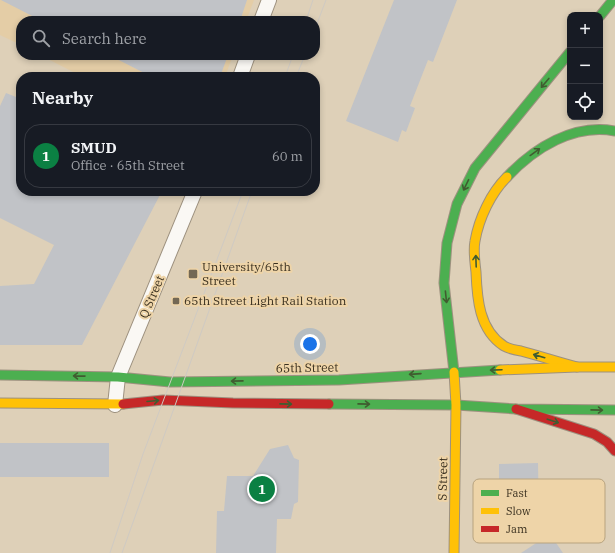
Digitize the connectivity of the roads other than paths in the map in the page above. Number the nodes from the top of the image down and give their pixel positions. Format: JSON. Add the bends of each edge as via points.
{"nodes":[{"id":1,"x":270,"y":0,"type":"edge"},
{"id":2,"x":613,"y":0,"type":"edge"},
{"id":3,"x":603,"y":12,"type":"edge"},
{"id":4,"x":263,"y":16,"type":"edge"},
{"id":5,"x":567,"y":56,"type":"edge"},
{"id":6,"x":246,"y":60,"type":"edge"},
{"id":7,"x":242,"y":72,"type":"edge"},
{"id":8,"x":615,"y":131,"type":"edge"},
{"id":9,"x":193,"y":196,"type":"edge"},
{"id":10,"x":577,"y":366,"type":"junction"},
{"id":11,"x":615,"y":367,"type":"edge"},
{"id":12,"x":454,"y":372,"type":"junction"},
{"id":13,"x":0,"y":375,"type":"edge"},
{"id":14,"x":118,"y":377,"type":"junction"},
{"id":15,"x":0,"y":403,"type":"edge"},
{"id":16,"x":115,"y":405,"type":"junction"},
{"id":17,"x":456,"y":405,"type":"junction"},
{"id":18,"x":516,"y":409,"type":"junction"},
{"id":19,"x":615,"y":410,"type":"edge"},
{"id":20,"x":615,"y":451,"type":"edge"},
{"id":21,"x":454,"y":553,"type":"edge"}],
"edges":[{"from":1,"to":4,"type":"street"},
{"from":2,"to":3,"type":"main road"},
{"from":5,"to":12,"type":"main road","name":"S Street","one_way":true,"via":[[475,168],[457,204],[447,243],[444,283]]},
{"from":6,"to":7,"type":"street"},
{"from":10,"to":8,"type":"main road","one_way":true,"via":[[505,346],[491,333],[482,317],[477,299],[475,241],[491,198],[520,163],[542,147],[568,136],[594,129]]},
{"from":9,"to":14,"type":"street","name":"Q Street"},
{"from":10,"to":11,"type":"main road","name":"65th Street"},
{"from":10,"to":12,"type":"main road","name":"65th Street","one_way":true},
{"from":12,"to":14,"type":"main road","name":"65th Street","one_way":true,"via":[[338,380],[170,382]]},
{"from":12,"to":17,"type":"main road","name":"S Street"},
{"from":14,"to":13,"type":"main road","name":"65th Street","one_way":true},
{"from":14,"to":16,"type":"street","name":"Q Street"},
{"from":15,"to":16,"type":"main road"},
{"from":16,"to":17,"type":"main road","one_way":true,"via":[[163,400]]},
{"from":17,"to":18,"type":"main road"},
{"from":17,"to":21,"type":"main road","name":"S Street"},
{"from":18,"to":19,"type":"main road","one_way":true},
{"from":18,"to":20,"type":"main road","one_way":true,"via":[[594,434]]}]}
